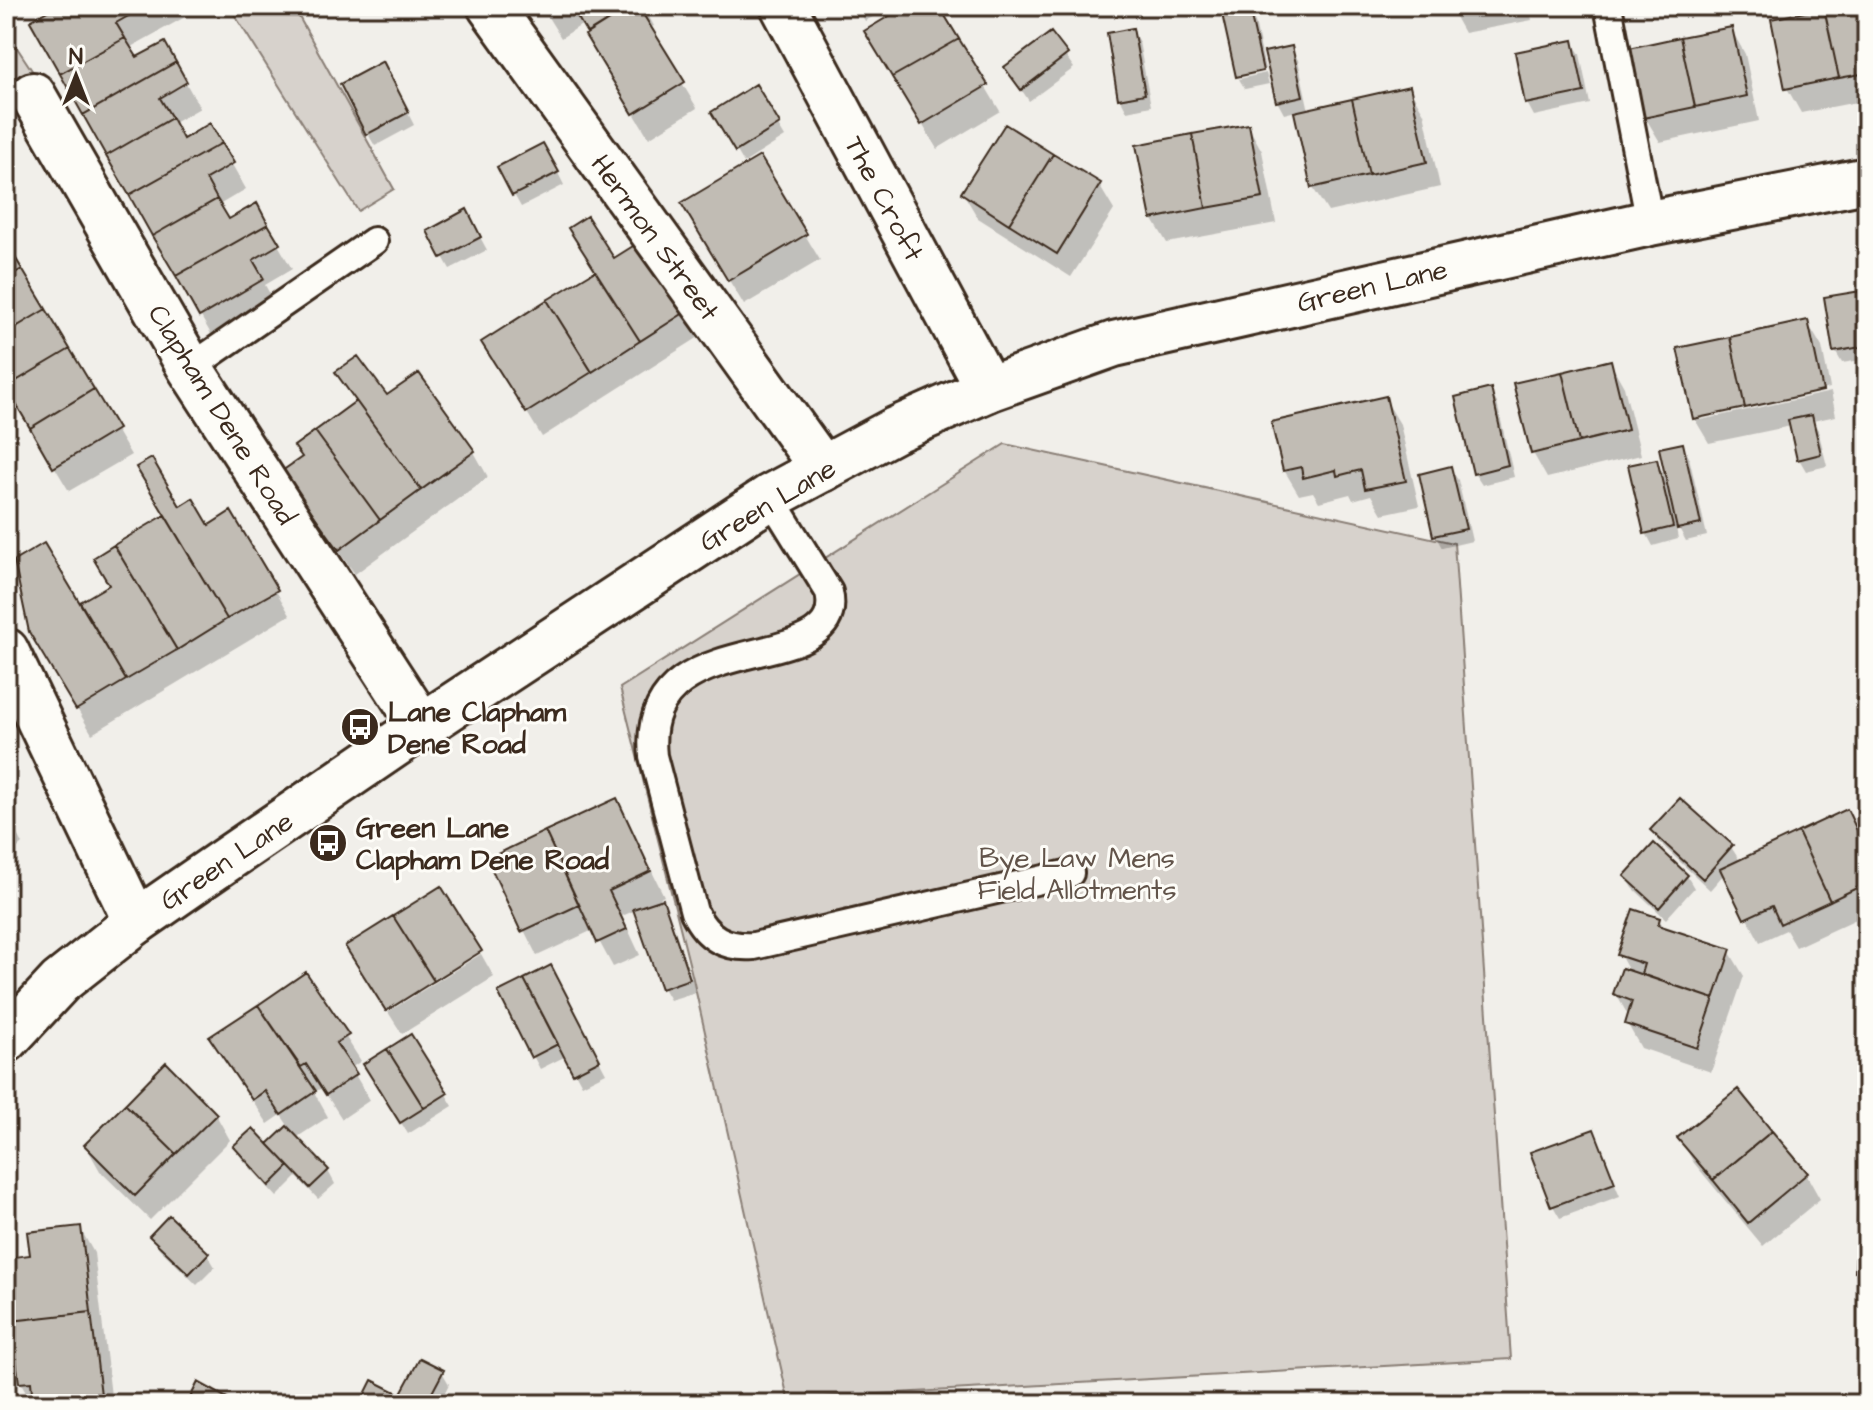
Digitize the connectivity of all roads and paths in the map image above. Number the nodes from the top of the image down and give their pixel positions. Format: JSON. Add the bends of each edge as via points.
{"nodes":[{"id":1,"x":490,"y":6,"type":"edge"},
{"id":2,"x":783,"y":6,"type":"edge"},
{"id":3,"x":1608,"y":6,"type":"edge"},
{"id":4,"x":33,"y":95,"type":"dead end"},
{"id":5,"x":1867,"y":180,"type":"edge"},
{"id":6,"x":1650,"y":223,"type":"junction"},
{"id":7,"x":374,"y":241,"type":"dead end"},
{"id":8,"x":190,"y":368,"type":"junction"},
{"id":9,"x":988,"y":389,"type":"junction"},
{"id":10,"x":823,"y":469,"type":"junction"},
{"id":11,"x":770,"y":497,"type":"junction"},
{"id":12,"x":6,"y":651,"type":"edge"},
{"id":13,"x":422,"y":726,"type":"junction"},
{"id":14,"x":1070,"y":873,"type":"dead end"},
{"id":15,"x":136,"y":922,"type":"junction"},
{"id":16,"x":6,"y":1040,"type":"edge"}],
"edges":[{"from":1,"to":10,"type":"street","name":"Hermon Street"},
{"from":2,"to":9,"type":"street","name":"The Croft"},
{"from":3,"to":6,"type":"lane"},
{"from":4,"to":8,"type":"street","name":"Clapham Dene Road"},
{"from":5,"to":6,"type":"street","name":"Green Lane"},
{"from":6,"to":9,"type":"street","name":"Green Lane","via":[[1114,344]]},
{"from":7,"to":8,"type":"lane"},
{"from":8,"to":13,"type":"street","name":"Clapham Dene Road"},
{"from":9,"to":10,"type":"street","name":"Green Lane"},
{"from":10,"to":11,"type":"street","name":"Green Lane"},
{"from":11,"to":13,"type":"street","name":"Green Lane"},
{"from":11,"to":14,"type":"lane","via":[[829,592],[825,623],[808,636],[682,679],[665,694],[650,734],[701,925],[724,944],[754,946]]},
{"from":12,"to":15,"type":"street"},
{"from":13,"to":15,"type":"street","name":"Green Lane"},
{"from":15,"to":16,"type":"street","name":"Green Lane","via":[[60,982]]}]}
